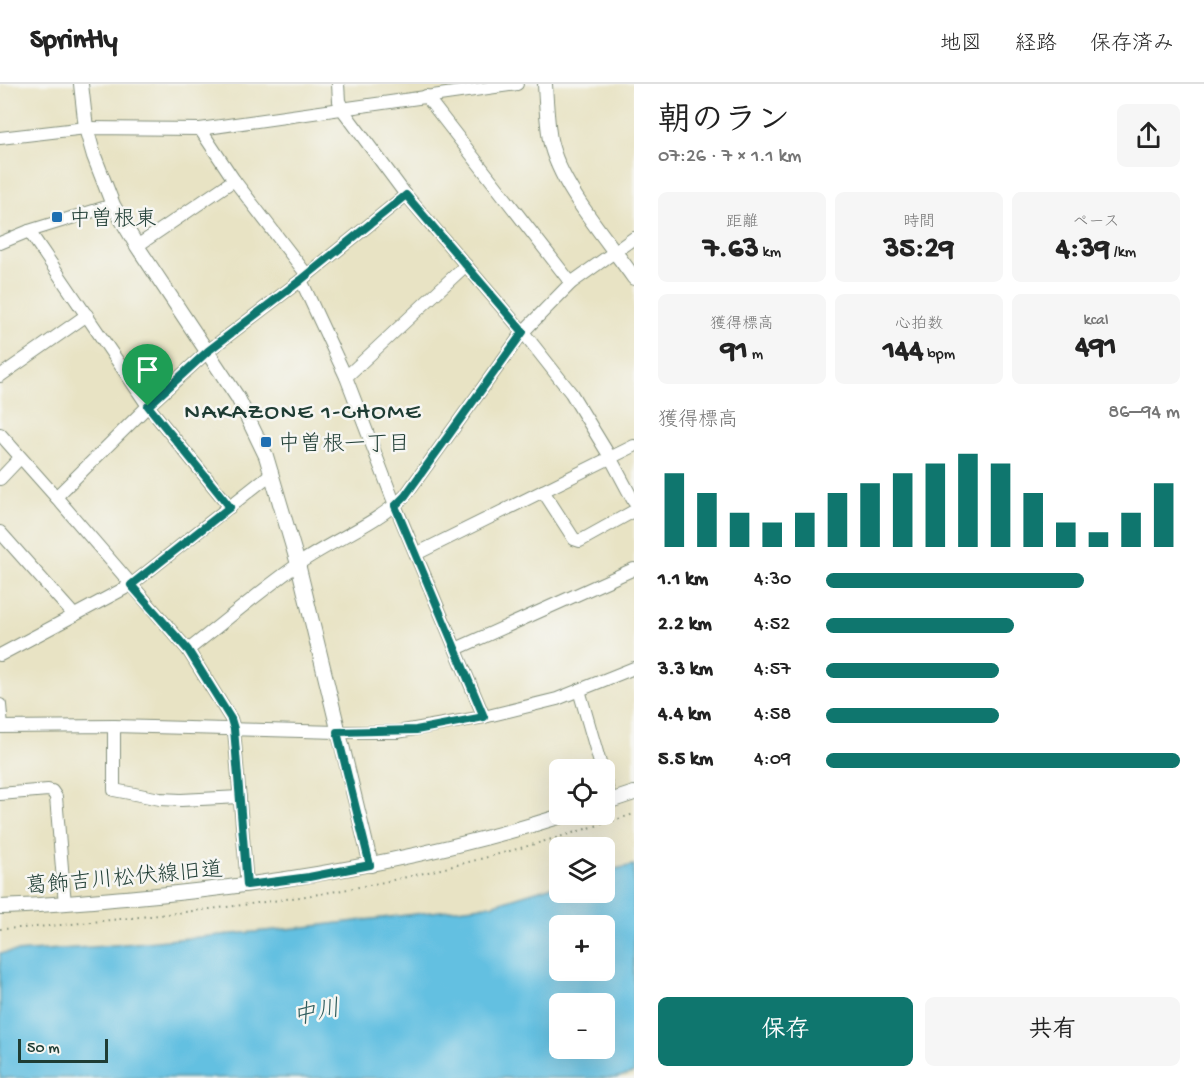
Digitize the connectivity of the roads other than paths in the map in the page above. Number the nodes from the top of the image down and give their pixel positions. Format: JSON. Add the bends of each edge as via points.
{"nodes":[{"id":1,"x":81,"y":84,"type":"edge"},
{"id":2,"x":338,"y":84,"type":"edge"},
{"id":3,"x":517,"y":84,"type":"edge"},
{"id":4,"x":545,"y":84,"type":"edge"},
{"id":5,"x":426,"y":96,"type":"junction"},
{"id":6,"x":342,"y":108,"type":"junction"},
{"id":7,"x":86,"y":128,"type":"junction"},
{"id":8,"x":200,"y":129,"type":"junction"},
{"id":9,"x":0,"y":138,"type":"edge"},
{"id":10,"x":234,"y":180,"type":"junction"},
{"id":11,"x":406,"y":195,"type":"junction"},
{"id":12,"x":113,"y":204,"type":"junction"},
{"id":13,"x":29,"y":231,"type":"junction"},
{"id":14,"x":634,"y":238,"type":"edge"},
{"id":15,"x":0,"y":243,"type":"edge"},
{"id":16,"x":137,"y":246,"type":"junction"},
{"id":17,"x":615,"y":252,"type":"junction"},
{"id":18,"x":466,"y":265,"type":"junction"},
{"id":19,"x":304,"y":278,"type":"junction"},
{"id":20,"x":634,"y":279,"type":"edge"},
{"id":21,"x":571,"y":283,"type":"junction"},
{"id":22,"x":87,"y":315,"type":"junction"},
{"id":23,"x":523,"y":332,"type":"junction"},
{"id":24,"x":208,"y":351,"type":"junction"},
{"id":25,"x":0,"y":376,"type":"edge"},
{"id":26,"x":346,"y":377,"type":"junction"},
{"id":27,"x":148,"y":406,"type":"junction"},
{"id":28,"x":0,"y":434,"type":"edge"},
{"id":29,"x":634,"y":446,"type":"edge"},
{"id":30,"x":610,"y":457,"type":"junction"},
{"id":31,"x":20,"y":458,"type":"junction"},
{"id":32,"x":272,"y":473,"type":"junction"},
{"id":33,"x":0,"y":479,"type":"edge"},
{"id":34,"x":543,"y":490,"type":"junction"},
{"id":35,"x":57,"y":496,"type":"junction"},
{"id":36,"x":634,"y":502,"type":"edge"},
{"id":37,"x":395,"y":506,"type":"junction"},
{"id":38,"x":230,"y":507,"type":"junction"},
{"id":39,"x":634,"y":511,"type":"edge"},
{"id":40,"x":0,"y":532,"type":"edge"},
{"id":41,"x":416,"y":554,"type":"junction"},
{"id":42,"x":298,"y":564,"type":"junction"},
{"id":43,"x":634,"y":569,"type":"edge"},
{"id":44,"x":131,"y":585,"type":"junction"},
{"id":45,"x":74,"y":615,"type":"junction"},
{"id":46,"x":188,"y":650,"type":"junction"},
{"id":47,"x":456,"y":650,"type":"junction"},
{"id":48,"x":0,"y":655,"type":"edge"},
{"id":49,"x":634,"y":668,"type":"edge"},
{"id":50,"x":579,"y":690,"type":"junction"},
{"id":51,"x":0,"y":705,"type":"edge"},
{"id":52,"x":484,"y":717,"type":"junction"},
{"id":53,"x":114,"y":726,"type":"junction"},
{"id":54,"x":1,"y":727,"type":"edge"},
{"id":55,"x":234,"y":729,"type":"junction"},
{"id":56,"x":337,"y":732,"type":"junction"},
{"id":57,"x":599,"y":759,"type":"edge"},
{"id":58,"x":0,"y":794,"type":"edge"},
{"id":59,"x":634,"y":794,"type":"edge"},
{"id":60,"x":240,"y":797,"type":"junction"},
{"id":61,"x":615,"y":800,"type":"edge"},
{"id":62,"x":549,"y":819,"type":"edge"},
{"id":63,"x":370,"y":865,"type":"junction"},
{"id":64,"x":247,"y":885,"type":"junction"},
{"id":65,"x":65,"y":904,"type":"junction"},
{"id":66,"x":0,"y":907,"type":"edge"}],
"edges":[{"from":1,"to":7,"type":"street"},
{"from":2,"to":6,"type":"street"},
{"from":3,"to":5,"type":"street"},
{"from":4,"to":17,"type":"street","via":[[550,140],[560,168]]},
{"from":5,"to":6,"type":"street"},
{"from":5,"to":21,"type":"street"},
{"from":6,"to":8,"type":"street"},
{"from":6,"to":11,"type":"street"},
{"from":7,"to":8,"type":"street"},
{"from":7,"to":9,"type":"street"},
{"from":7,"to":12,"type":"street"},
{"from":8,"to":10,"type":"street"},
{"from":10,"to":16,"type":"street"},
{"from":10,"to":19,"type":"street"},
{"from":11,"to":18,"type":"street"},
{"from":11,"to":19,"type":"street"},
{"from":12,"to":13,"type":"street"},
{"from":12,"to":16,"type":"street"},
{"from":13,"to":15,"type":"street"},
{"from":13,"to":22,"type":"street"},
{"from":14,"to":17,"type":"street"},
{"from":16,"to":24,"type":"street"},
{"from":17,"to":20,"type":"street"},
{"from":17,"to":21,"type":"street"},
{"from":18,"to":23,"type":"street"},
{"from":18,"to":26,"type":"street"},
{"from":19,"to":24,"type":"street"},
{"from":19,"to":26,"type":"street"},
{"from":21,"to":23,"type":"street"},
{"from":22,"to":25,"type":"street"},
{"from":22,"to":27,"type":"street"},
{"from":23,"to":30,"type":"street","via":[[571,393]]},
{"from":23,"to":37,"type":"street"},
{"from":24,"to":27,"type":"street"},
{"from":24,"to":32,"type":"street","via":[[238,398]]},
{"from":26,"to":37,"type":"street"},
{"from":27,"to":35,"type":"street"},
{"from":27,"to":38,"type":"street"},
{"from":28,"to":31,"type":"street"},
{"from":29,"to":30,"type":"street"},
{"from":30,"to":34,"type":"street"},
{"from":30,"to":36,"type":"street"},
{"from":31,"to":33,"type":"street"},
{"from":31,"to":35,"type":"street"},
{"from":32,"to":38,"type":"street"},
{"from":32,"to":42,"type":"street"},
{"from":34,"to":39,"type":"street","via":[[574,539],[580,541]]},
{"from":34,"to":41,"type":"street"},
{"from":35,"to":44,"type":"street"},
{"from":37,"to":41,"type":"street"},
{"from":37,"to":42,"type":"street"},
{"from":38,"to":44,"type":"street"},
{"from":40,"to":45,"type":"street"},
{"from":41,"to":47,"type":"street"},
{"from":42,"to":46,"type":"street"},
{"from":42,"to":56,"type":"street"},
{"from":43,"to":47,"type":"street"},
{"from":44,"to":45,"type":"street"},
{"from":44,"to":46,"type":"street"},
{"from":45,"to":48,"type":"street"},
{"from":46,"to":55,"type":"street"},
{"from":47,"to":52,"type":"street"},
{"from":49,"to":50,"type":"street"},
{"from":50,"to":52,"type":"street"},
{"from":50,"to":57,"type":"street"},
{"from":51,"to":54,"type":"street"},
{"from":52,"to":56,"type":"street","via":[[416,730]]},
{"from":53,"to":54,"type":"street"},
{"from":53,"to":55,"type":"street"},
{"from":53,"to":60,"type":"street","via":[[114,790],[171,800]]},
{"from":55,"to":56,"type":"street"},
{"from":55,"to":60,"type":"street"},
{"from":56,"to":63,"type":"street"},
{"from":58,"to":65,"type":"street","via":[[48,790],[56,796]]},
{"from":59,"to":61,"type":"street"},
{"from":60,"to":64,"type":"street"},
{"from":62,"to":63,"type":"street","name":"葛飾吉川松伏線旧道"},
{"from":63,"to":64,"type":"street","name":"葛飾吉川松伏線旧道"},
{"from":64,"to":65,"type":"street","name":"葛飾吉川松伏線旧道"},
{"from":65,"to":66,"type":"street","name":"葛飾吉川松伏線旧道"}]}
